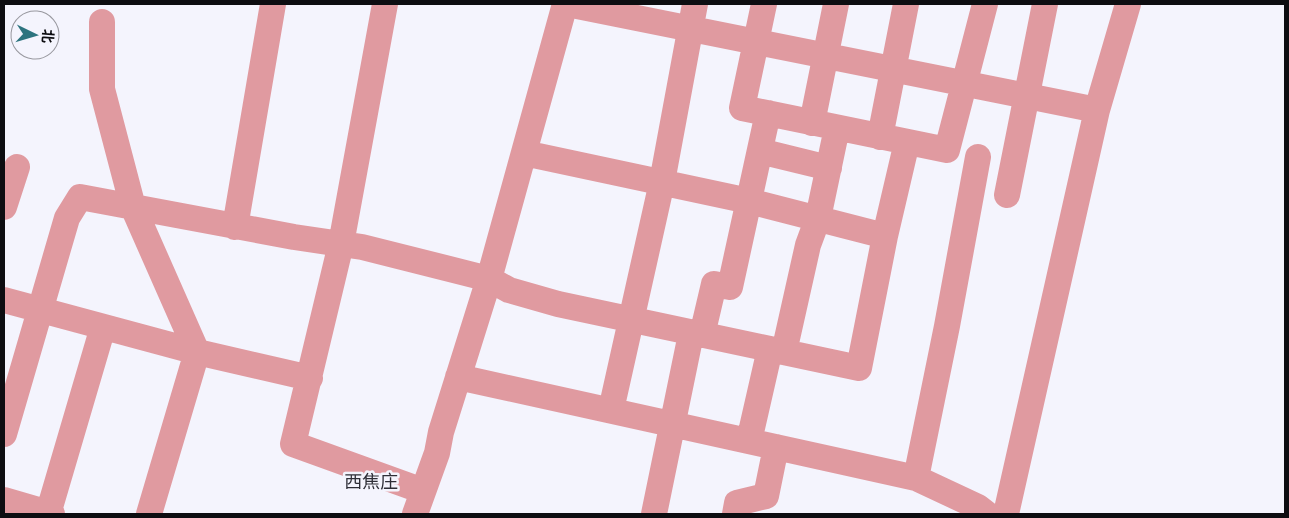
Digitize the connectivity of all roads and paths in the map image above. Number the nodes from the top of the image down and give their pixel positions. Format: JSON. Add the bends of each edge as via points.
{"nodes":[{"id":1,"x":273,"y":4,"type":"edge"},
{"id":2,"x":385,"y":4,"type":"edge"},
{"id":3,"x":566,"y":4,"type":"edge"},
{"id":4,"x":695,"y":4,"type":"edge"},
{"id":5,"x":764,"y":4,"type":"edge"},
{"id":6,"x":836,"y":4,"type":"edge"},
{"id":7,"x":906,"y":4,"type":"edge"},
{"id":8,"x":985,"y":4,"type":"edge"},
{"id":9,"x":1045,"y":4,"type":"edge"},
{"id":10,"x":1128,"y":4,"type":"edge"},
{"id":11,"x":102,"y":22,"type":"dead end"},
{"id":12,"x":691,"y":29,"type":"junction"},
{"id":13,"x":755,"y":42,"type":"junction"},
{"id":14,"x":825,"y":55,"type":"junction"},
{"id":15,"x":893,"y":68,"type":"junction"},
{"id":16,"x":964,"y":83,"type":"junction"},
{"id":17,"x":1027,"y":95,"type":"junction"},
{"id":18,"x":1097,"y":110,"type":"junction"},
{"id":19,"x":768,"y":113,"type":"junction"},
{"id":20,"x":812,"y":123,"type":"junction"},
{"id":21,"x":837,"y":128,"type":"junction"},
{"id":22,"x":880,"y":137,"type":"junction"},
{"id":23,"x":908,"y":142,"type":"junction"},
{"id":24,"x":760,"y":150,"type":"junction"},
{"id":25,"x":524,"y":153,"type":"junction"},
{"id":26,"x":978,"y":157,"type":"dead end"},
{"id":27,"x":17,"y":167,"type":"dead end"},
{"id":28,"x":829,"y":168,"type":"junction"},
{"id":29,"x":662,"y":182,"type":"junction"},
{"id":30,"x":1006,"y":196,"type":"dead end"},
{"id":31,"x":749,"y":201,"type":"junction"},
{"id":32,"x":4,"y":207,"type":"edge"},
{"id":33,"x":133,"y":207,"type":"junction"},
{"id":34,"x":818,"y":218,"type":"junction"},
{"id":35,"x":235,"y":227,"type":"junction"},
{"id":36,"x":885,"y":236,"type":"junction"},
{"id":37,"x":340,"y":244,"type":"junction"},
{"id":38,"x":488,"y":279,"type":"junction"},
{"id":39,"x":4,"y":300,"type":"edge"},
{"id":40,"x":41,"y":310,"type":"junction"},
{"id":41,"x":631,"y":320,"type":"junction"},
{"id":42,"x":103,"y":327,"type":"junction"},
{"id":43,"x":697,"y":334,"type":"junction"},
{"id":44,"x":777,"y":351,"type":"junction"},
{"id":45,"x":197,"y":352,"type":"junction"},
{"id":46,"x":458,"y":376,"type":"junction"},
{"id":47,"x":310,"y":378,"type":"junction"},
{"id":48,"x":611,"y":410,"type":"junction"},
{"id":49,"x":673,"y":424,"type":"junction"},
{"id":50,"x":4,"y":434,"type":"edge"},
{"id":51,"x":749,"y":441,"type":"junction"},
{"id":52,"x":776,"y":447,"type":"junction"},
{"id":53,"x":916,"y":478,"type":"junction"},
{"id":54,"x":4,"y":500,"type":"edge"},
{"id":55,"x":419,"y":503,"type":"edge"},
{"id":56,"x":49,"y":514,"type":"edge"},
{"id":57,"x":149,"y":514,"type":"edge"},
{"id":58,"x":654,"y":514,"type":"edge"},
{"id":59,"x":735,"y":514,"type":"edge"},
{"id":60,"x":987,"y":514,"type":"edge"},
{"id":61,"x":1006,"y":514,"type":"edge"}],
"edges":[{"from":1,"to":35,"type":"street"},
{"from":2,"to":37,"type":"street"},
{"from":3,"to":12,"type":"street"},
{"from":3,"to":25,"type":"street"},
{"from":4,"to":12,"type":"street"},
{"from":5,"to":13,"type":"street"},
{"from":6,"to":14,"type":"street"},
{"from":7,"to":15,"type":"street"},
{"from":8,"to":16,"type":"street"},
{"from":9,"to":17,"type":"street"},
{"from":10,"to":18,"type":"street"},
{"from":11,"to":33,"type":"street","via":[[102,89]]},
{"from":12,"to":13,"type":"street"},
{"from":12,"to":29,"type":"street"},
{"from":13,"to":14,"type":"street"},
{"from":13,"to":19,"type":"street","via":[[742,108]]},
{"from":14,"to":15,"type":"street"},
{"from":14,"to":20,"type":"street"},
{"from":15,"to":16,"type":"street"},
{"from":15,"to":22,"type":"street"},
{"from":16,"to":17,"type":"street"},
{"from":16,"to":23,"type":"street","via":[[947,150]]},
{"from":17,"to":18,"type":"street"},
{"from":17,"to":30,"type":"street"},
{"from":18,"to":61,"type":"street"},
{"from":19,"to":20,"type":"street"},
{"from":19,"to":24,"type":"street"},
{"from":20,"to":21,"type":"street"},
{"from":21,"to":22,"type":"street"},
{"from":21,"to":28,"type":"street"},
{"from":22,"to":23,"type":"street"},
{"from":23,"to":36,"type":"street"},
{"from":24,"to":28,"type":"street"},
{"from":24,"to":31,"type":"street"},
{"from":25,"to":29,"type":"street"},
{"from":25,"to":38,"type":"street"},
{"from":26,"to":53,"type":"street","via":[[948,326]]},
{"from":27,"to":32,"type":"street"},
{"from":28,"to":34,"type":"street"},
{"from":29,"to":31,"type":"street"},
{"from":29,"to":41,"type":"street"},
{"from":31,"to":34,"type":"street"},
{"from":31,"to":43,"type":"street","via":[[730,287],[714,284]]},
{"from":33,"to":35,"type":"street"},
{"from":33,"to":40,"type":"street","via":[[80,197],[67,218]]},
{"from":33,"to":45,"type":"street"},
{"from":34,"to":36,"type":"street"},
{"from":34,"to":44,"type":"street"},
{"from":35,"to":37,"type":"street"},
{"from":36,"to":44,"type":"street","via":[[859,368]]},
{"from":37,"to":38,"type":"street"},
{"from":37,"to":47,"type":"street"},
{"from":38,"to":41,"type":"street","via":[[509,290]]},
{"from":38,"to":46,"type":"street"},
{"from":39,"to":40,"type":"street"},
{"from":40,"to":42,"type":"street"},
{"from":40,"to":50,"type":"street"},
{"from":41,"to":43,"type":"street"},
{"from":41,"to":48,"type":"street"},
{"from":42,"to":45,"type":"street"},
{"from":42,"to":56,"type":"street"},
{"from":43,"to":44,"type":"street"},
{"from":43,"to":49,"type":"street"},
{"from":44,"to":51,"type":"street"},
{"from":45,"to":47,"type":"street"},
{"from":45,"to":57,"type":"street"},
{"from":46,"to":48,"type":"street"},
{"from":46,"to":55,"type":"street","via":[[437,454]]},
{"from":47,"to":55,"type":"street","via":[[293,444]]},
{"from":48,"to":49,"type":"street"},
{"from":49,"to":51,"type":"street"},
{"from":49,"to":58,"type":"street"},
{"from":51,"to":52,"type":"street"},
{"from":52,"to":53,"type":"street"},
{"from":52,"to":59,"type":"street","via":[[766,496],[738,503]]},
{"from":53,"to":60,"type":"street"},
{"from":54,"to":56,"type":"street"}]}
